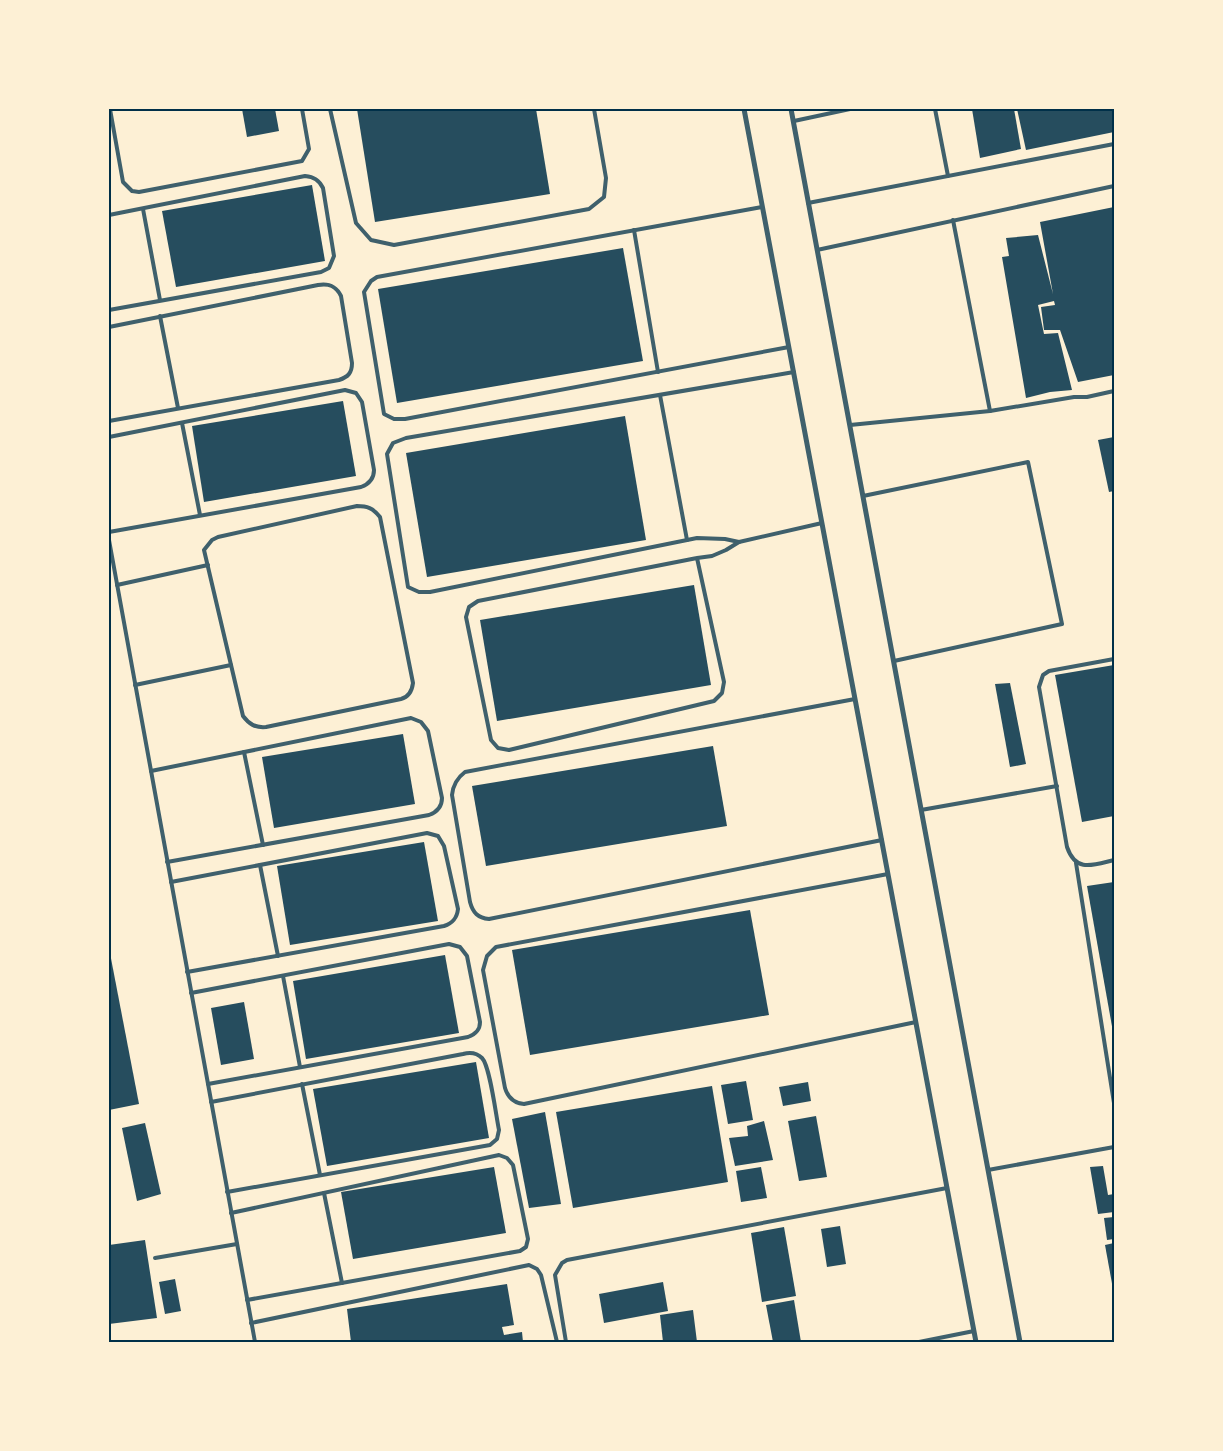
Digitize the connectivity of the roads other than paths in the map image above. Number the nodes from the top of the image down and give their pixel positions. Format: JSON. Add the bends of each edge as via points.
{"nodes":[{"id":1,"x":110,"y":109,"type":"edge"},
{"id":2,"x":302,"y":109,"type":"edge"},
{"id":3,"x":330,"y":109,"type":"edge"},
{"id":4,"x":594,"y":109,"type":"edge"},
{"id":5,"x":744,"y":109,"type":"edge"},
{"id":6,"x":791,"y":109,"type":"edge"},
{"id":7,"x":850,"y":109,"type":"edge"},
{"id":8,"x":935,"y":109,"type":"edge"},
{"id":9,"x":794,"y":121,"type":"junction"},
{"id":10,"x":1114,"y":144,"type":"edge"},
{"id":11,"x":948,"y":176,"type":"junction"},
{"id":12,"x":1114,"y":186,"type":"edge"},
{"id":13,"x":808,"y":203,"type":"junction"},
{"id":14,"x":762,"y":207,"type":"junction"},
{"id":15,"x":143,"y":209,"type":"junction"},
{"id":16,"x":109,"y":215,"type":"edge"},
{"id":17,"x":953,"y":220,"type":"junction"},
{"id":18,"x":634,"y":230,"type":"junction"},
{"id":19,"x":817,"y":250,"type":"junction"},
{"id":20,"x":160,"y":300,"type":"junction"},
{"id":21,"x":109,"y":310,"type":"edge"},
{"id":22,"x":160,"y":316,"type":"junction"},
{"id":23,"x":109,"y":327,"type":"edge"},
{"id":24,"x":789,"y":347,"type":"junction"},
{"id":25,"x":658,"y":372,"type":"junction"},
{"id":26,"x":794,"y":372,"type":"junction"},
{"id":27,"x":1114,"y":391,"type":"edge"},
{"id":28,"x":660,"y":394,"type":"junction"},
{"id":29,"x":178,"y":408,"type":"junction"},
{"id":30,"x":990,"y":411,"type":"junction"},
{"id":31,"x":109,"y":421,"type":"edge"},
{"id":32,"x":182,"y":423,"type":"junction"},
{"id":33,"x":850,"y":425,"type":"junction"},
{"id":34,"x":109,"y":438,"type":"edge"},
{"id":35,"x":863,"y":496,"type":"junction"},
{"id":36,"x":200,"y":514,"type":"junction"},
{"id":37,"x":822,"y":524,"type":"junction"},
{"id":38,"x":109,"y":532,"type":"edge"},
{"id":39,"x":109,"y":540,"type":"edge"},
{"id":40,"x":687,"y":540,"type":"junction"},
{"id":41,"x":739,"y":542,"type":"junction"},
{"id":42,"x":697,"y":558,"type":"junction"},
{"id":43,"x":208,"y":566,"type":"junction"},
{"id":44,"x":118,"y":585,"type":"junction"},
{"id":45,"x":1114,"y":659,"type":"edge"},
{"id":46,"x":894,"y":661,"type":"junction"},
{"id":47,"x":231,"y":665,"type":"junction"},
{"id":48,"x":135,"y":686,"type":"junction"},
{"id":49,"x":855,"y":699,"type":"junction"},
{"id":50,"x":244,"y":752,"type":"junction"},
{"id":51,"x":151,"y":771,"type":"junction"},
{"id":52,"x":1056,"y":786,"type":"junction"},
{"id":53,"x":921,"y":810,"type":"junction"},
{"id":54,"x":882,"y":840,"type":"junction"},
{"id":55,"x":263,"y":845,"type":"junction"},
{"id":56,"x":1114,"y":860,"type":"edge"},
{"id":57,"x":167,"y":862,"type":"junction"},
{"id":58,"x":1076,"y":863,"type":"junction"},
{"id":59,"x":260,"y":865,"type":"junction"},
{"id":60,"x":888,"y":874,"type":"junction"},
{"id":61,"x":171,"y":882,"type":"junction"},
{"id":62,"x":278,"y":956,"type":"junction"},
{"id":63,"x":187,"y":972,"type":"junction"},
{"id":64,"x":282,"y":976,"type":"junction"},
{"id":65,"x":191,"y":993,"type":"junction"},
{"id":66,"x":916,"y":1022,"type":"junction"},
{"id":67,"x":300,"y":1066,"type":"junction"},
{"id":68,"x":208,"y":1084,"type":"junction"},
{"id":69,"x":302,"y":1084,"type":"junction"},
{"id":70,"x":211,"y":1102,"type":"junction"},
{"id":71,"x":1114,"y":1104,"type":"edge"},
{"id":72,"x":1114,"y":1147,"type":"edge"},
{"id":73,"x":988,"y":1170,"type":"junction"},
{"id":74,"x":320,"y":1175,"type":"junction"},
{"id":75,"x":947,"y":1188,"type":"junction"},
{"id":76,"x":228,"y":1192,"type":"junction"},
{"id":77,"x":324,"y":1193,"type":"junction"},
{"id":78,"x":231,"y":1213,"type":"junction"},
{"id":79,"x":237,"y":1244,"type":"junction"},
{"id":80,"x":155,"y":1258,"type":"dead end"},
{"id":81,"x":342,"y":1283,"type":"junction"},
{"id":82,"x":247,"y":1300,"type":"junction"},
{"id":83,"x":251,"y":1323,"type":"junction"},
{"id":84,"x":974,"y":1331,"type":"junction"},
{"id":85,"x":255,"y":1342,"type":"edge"},
{"id":86,"x":557,"y":1342,"type":"edge"},
{"id":87,"x":566,"y":1342,"type":"edge"},
{"id":88,"x":919,"y":1342,"type":"edge"},
{"id":89,"x":976,"y":1342,"type":"edge"},
{"id":90,"x":1020,"y":1342,"type":"edge"}],
"edges":[{"from":1,"to":2,"type":"lane","via":[[123,182],[132,191],[139,192],[302,161],[309,148]]},
{"from":3,"to":4,"type":"lane","via":[[356,223],[371,240],[394,245],[589,209],[604,197],[606,178]]},
{"from":5,"to":14,"type":"street"},
{"from":6,"to":9,"type":"street"},
{"from":7,"to":9,"type":"lane"},
{"from":8,"to":11,"type":"lane"},
{"from":9,"to":13,"type":"street"},
{"from":10,"to":11,"type":"lane"},
{"from":11,"to":13,"type":"lane"},
{"from":12,"to":17,"type":"lane"},
{"from":13,"to":19,"type":"street"},
{"from":14,"to":18,"type":"lane"},
{"from":14,"to":24,"type":"street"},
{"from":15,"to":16,"type":"lane"},
{"from":15,"to":20,"type":"lane"},
{"from":15,"to":20,"type":"lane","via":[[305,176],[316,179],[323,188],[334,256],[329,268]]},
{"from":17,"to":19,"type":"lane"},
{"from":17,"to":30,"type":"lane"},
{"from":18,"to":25,"type":"lane"},
{"from":18,"to":25,"type":"lane","via":[[383,275],[371,281],[364,292],[384,414],[394,419],[405,419]]},
{"from":19,"to":33,"type":"street"},
{"from":20,"to":21,"type":"lane"},
{"from":22,"to":23,"type":"lane"},
{"from":22,"to":29,"type":"lane"},
{"from":22,"to":29,"type":"lane","via":[[323,284],[334,287],[341,296],[352,363],[347,376]]},
{"from":24,"to":25,"type":"lane"},
{"from":24,"to":26,"type":"street"},
{"from":26,"to":28,"type":"lane"},
{"from":26,"to":37,"type":"street"},
{"from":27,"to":30,"type":"lane"},
{"from":28,"to":40,"type":"lane"},
{"from":28,"to":40,"type":"lane","via":[[393,442],[386,454],[408,587],[418,592],[430,592]]},
{"from":29,"to":31,"type":"lane"},
{"from":30,"to":33,"type":"lane"},
{"from":32,"to":34,"type":"lane"},
{"from":32,"to":36,"type":"lane"},
{"from":32,"to":36,"type":"lane","via":[[345,390],[356,393],[362,402],[374,470],[369,482],[361,487]]},
{"from":33,"to":35,"type":"street"},
{"from":35,"to":46,"type":"street"},
{"from":35,"to":46,"type":"lane","via":[[1028,462],[1062,624]]},
{"from":36,"to":38,"type":"lane"},
{"from":37,"to":41,"type":"lane"},
{"from":37,"to":49,"type":"street"},
{"from":39,"to":44,"type":"lane"},
{"from":40,"to":41,"type":"lane","via":[[712,538]]},
{"from":41,"to":42,"type":"lane","via":[[712,556]]},
{"from":42,"to":42,"type":"lane","via":[[478,601],[469,607],[466,617],[489,731],[498,748],[509,750],[714,701],[722,692],[724,682]]},
{"from":43,"to":44,"type":"lane"},
{"from":43,"to":47,"type":"lane"},
{"from":43,"to":47,"type":"lane","via":[[204,550],[218,537],[367,506],[380,517],[412,688],[401,699],[259,727],[243,716]]},
{"from":44,"to":48,"type":"lane"},
{"from":45,"to":52,"type":"lane","via":[[1049,671],[1040,681]]},
{"from":46,"to":53,"type":"street"},
{"from":47,"to":48,"type":"lane"},
{"from":48,"to":51,"type":"lane"},
{"from":49,"to":54,"type":"street"},
{"from":49,"to":54,"type":"lane","via":[[465,772],[456,782],[452,795],[471,908],[479,916],[489,919]]},
{"from":50,"to":51,"type":"lane"},
{"from":50,"to":55,"type":"lane"},
{"from":50,"to":55,"type":"lane","via":[[416,719],[428,731],[442,798],[437,811],[429,815]]},
{"from":51,"to":57,"type":"lane"},
{"from":52,"to":53,"type":"lane"},
{"from":52,"to":58,"type":"lane","via":[[1067,847]]},
{"from":53,"to":73,"type":"street"},
{"from":54,"to":60,"type":"street"},
{"from":55,"to":57,"type":"lane"},
{"from":56,"to":58,"type":"lane","via":[[1085,865]]},
{"from":57,"to":61,"type":"lane"},
{"from":58,"to":71,"type":"lane"},
{"from":59,"to":61,"type":"lane"},
{"from":59,"to":62,"type":"lane"},
{"from":59,"to":62,"type":"lane","via":[[432,834],[438,836],[444,846],[458,909],[453,922],[444,926]]},
{"from":60,"to":66,"type":"street"},
{"from":60,"to":66,"type":"lane","via":[[496,947],[486,956],[484,970],[504,1079],[510,1097],[524,1104]]},
{"from":61,"to":63,"type":"lane"},
{"from":62,"to":63,"type":"lane"},
{"from":63,"to":65,"type":"lane"},
{"from":64,"to":65,"type":"lane"},
{"from":64,"to":67,"type":"lane"},
{"from":64,"to":67,"type":"lane","via":[[449,944],[467,956],[480,1022],[476,1033]]},
{"from":65,"to":68,"type":"lane"},
{"from":66,"to":75,"type":"street"},
{"from":67,"to":68,"type":"lane"},
{"from":68,"to":70,"type":"lane"},
{"from":69,"to":70,"type":"lane"},
{"from":69,"to":74,"type":"lane"},
{"from":69,"to":74,"type":"lane","via":[[475,1053],[486,1065],[496,1112],[499,1135],[490,1145]]},
{"from":70,"to":76,"type":"lane"},
{"from":72,"to":73,"type":"lane"},
{"from":73,"to":90,"type":"street"},
{"from":74,"to":76,"type":"lane"},
{"from":75,"to":84,"type":"street"},
{"from":75,"to":87,"type":"lane","via":[[567,1260],[555,1275]]},
{"from":76,"to":78,"type":"lane"},
{"from":77,"to":78,"type":"lane"},
{"from":77,"to":81,"type":"lane"},
{"from":77,"to":81,"type":"lane","via":[[499,1155],[513,1165],[528,1243],[520,1252]]},
{"from":78,"to":79,"type":"lane"},
{"from":79,"to":80,"type":"lane"},
{"from":79,"to":82,"type":"lane"},
{"from":81,"to":82,"type":"lane"},
{"from":82,"to":83,"type":"lane"},
{"from":83,"to":85,"type":"lane"},
{"from":83,"to":86,"type":"lane","via":[[529,1265],[541,1275]]},
{"from":84,"to":88,"type":"lane"},
{"from":84,"to":89,"type":"street"}]}
